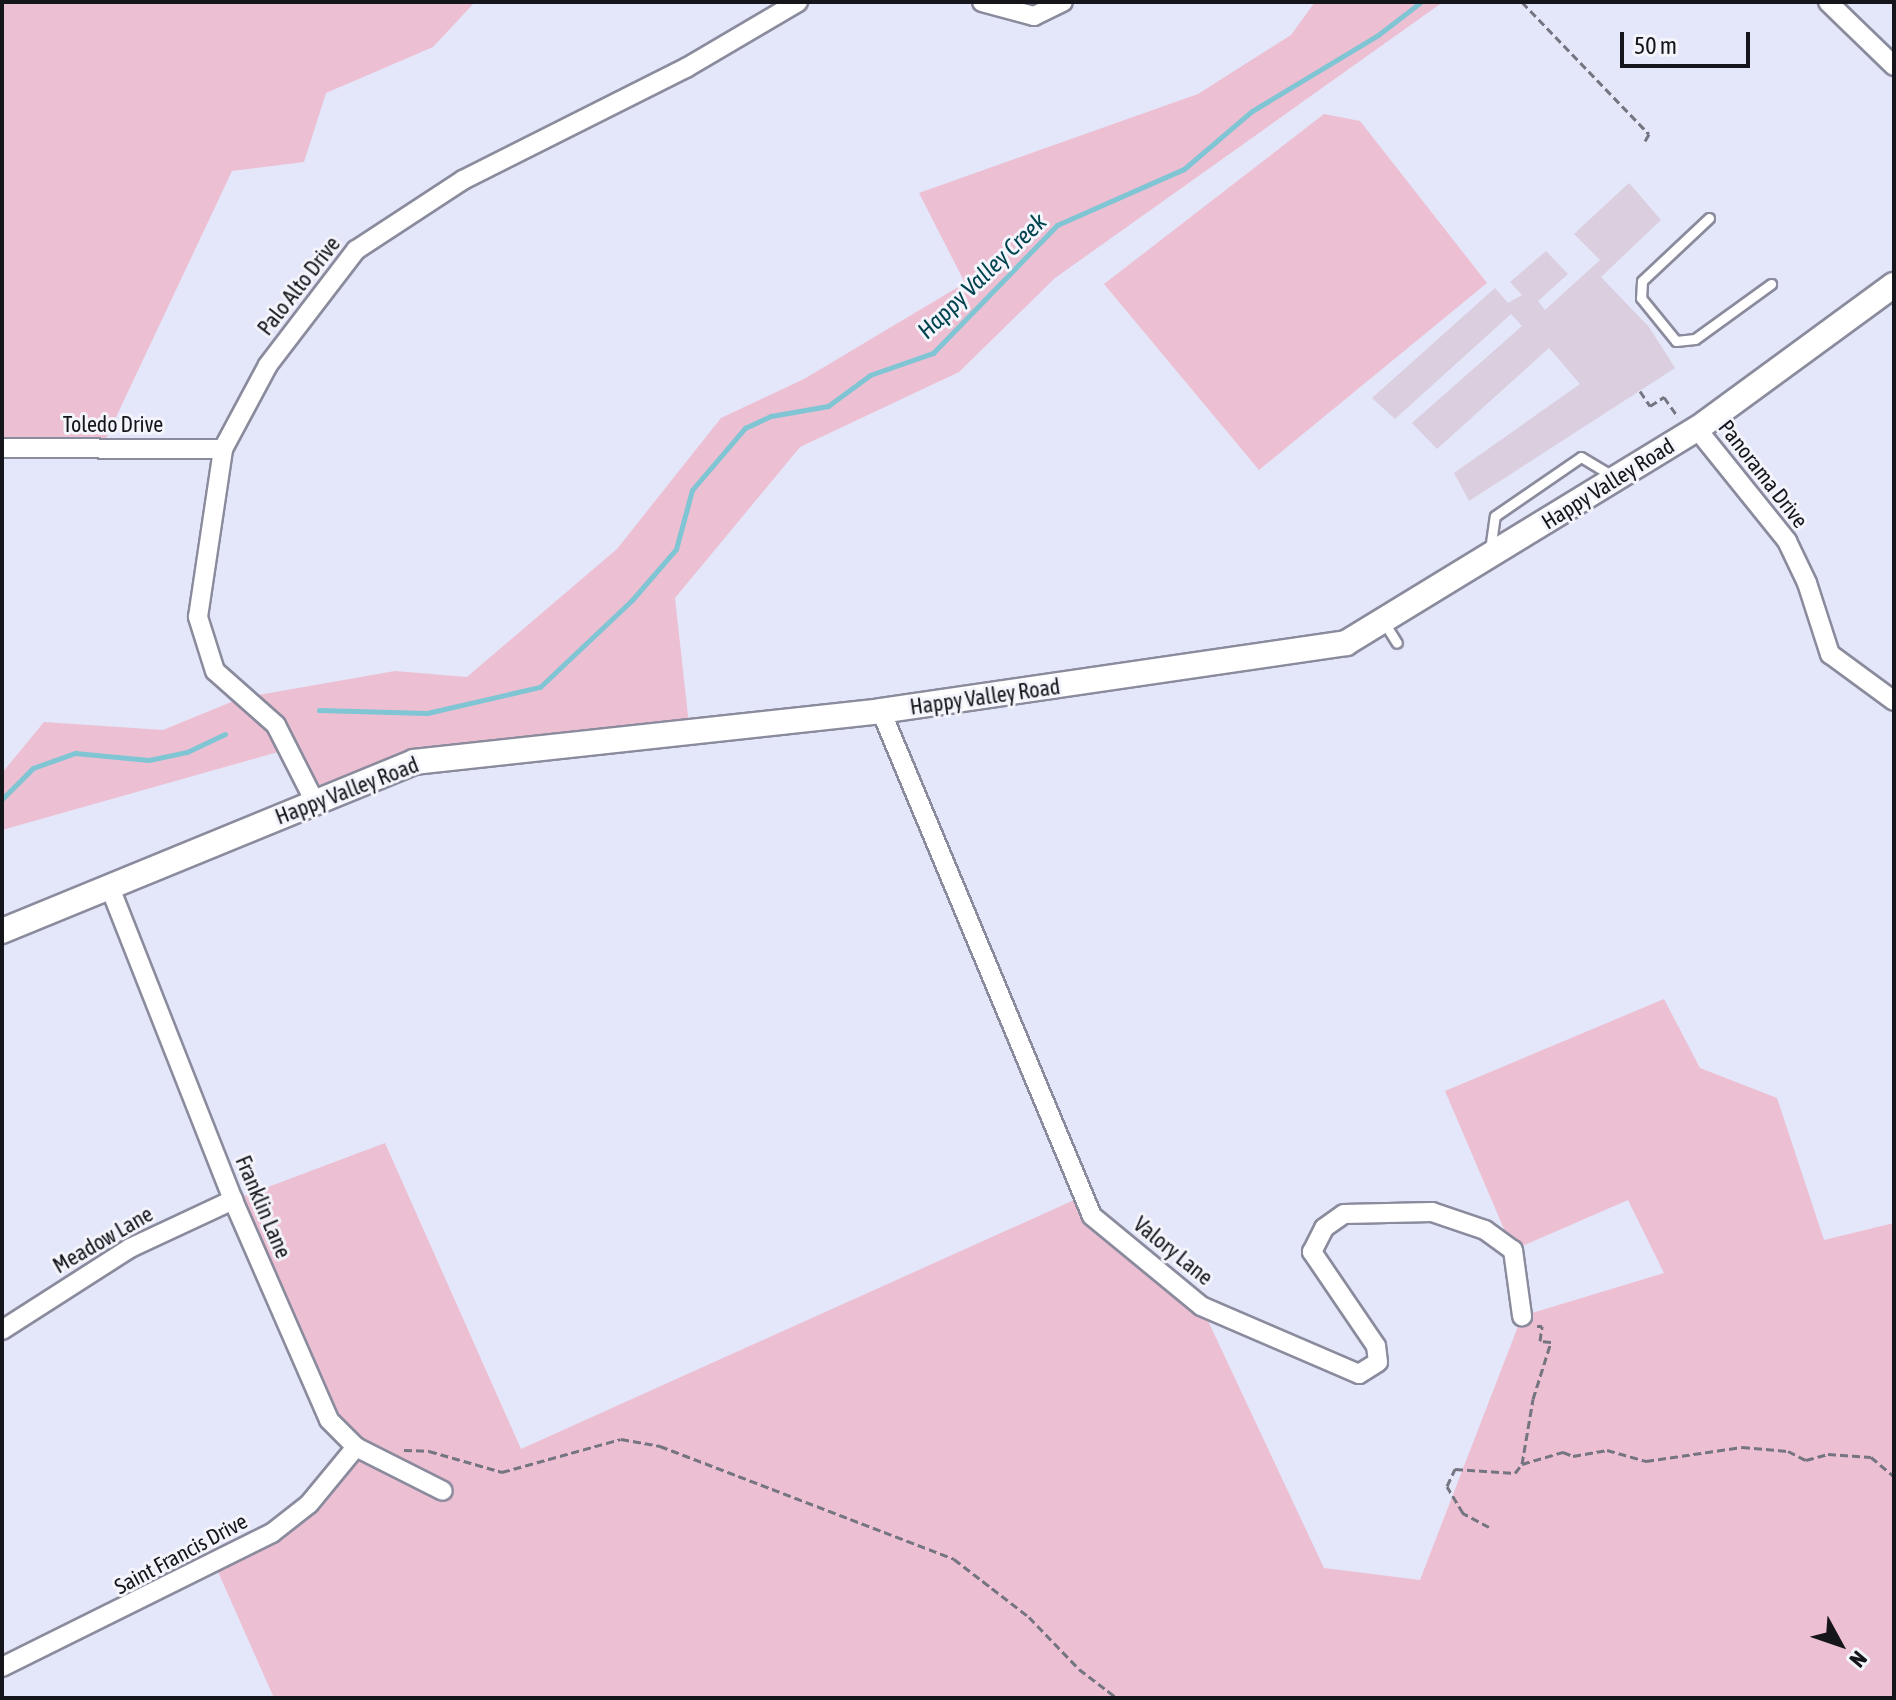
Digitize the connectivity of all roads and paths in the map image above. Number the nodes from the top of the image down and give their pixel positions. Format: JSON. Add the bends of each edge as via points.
{"nodes":[{"id":1,"x":798,"y":2,"type":"edge"},
{"id":2,"x":982,"y":2,"type":"edge"},
{"id":3,"x":1063,"y":2,"type":"edge"},
{"id":4,"x":1522,"y":2,"type":"edge"},
{"id":5,"x":1828,"y":2,"type":"edge"},
{"id":6,"x":1894,"y":66,"type":"edge"},
{"id":7,"x":1645,"y":141,"type":"dead end"},
{"id":8,"x":1709,"y":218,"type":"dead end"},
{"id":9,"x":1771,"y":284,"type":"dead end"},
{"id":10,"x":1894,"y":285,"type":"edge"},
{"id":11,"x":1640,"y":391,"type":"dead end"},
{"id":12,"x":1693,"y":431,"type":"junction"},
{"id":13,"x":2,"y":448,"type":"edge"},
{"id":14,"x":223,"y":449,"type":"junction"},
{"id":15,"x":1617,"y":479,"type":"junction"},
{"id":16,"x":1488,"y":559,"type":"junction"},
{"id":17,"x":1894,"y":701,"type":"edge"},
{"id":18,"x":881,"y":711,"type":"junction"},
{"id":19,"x":315,"y":802,"type":"junction"},
{"id":20,"x":109,"y":885,"type":"junction"},
{"id":21,"x":2,"y":931,"type":"edge"},
{"id":22,"x":233,"y":1200,"type":"junction"},
{"id":23,"x":1522,"y":1316,"type":"joint"},
{"id":24,"x":2,"y":1330,"type":"edge"},
{"id":25,"x":356,"y":1447,"type":"junction"},
{"id":26,"x":400,"y":1450,"type":"dead end"},
{"id":27,"x":1522,"y":1464,"type":"junction"},
{"id":28,"x":1894,"y":1476,"type":"edge"},
{"id":29,"x":443,"y":1491,"type":"dead end"},
{"id":30,"x":1489,"y":1527,"type":"dead end"},
{"id":31,"x":2,"y":1667,"type":"edge"},
{"id":32,"x":1117,"y":1698,"type":"edge"}],
"edges":[{"from":1,"to":14,"type":"street","name":"Palo Alto Drive","via":[[686,68],[463,180],[356,250],[268,365]]},
{"from":2,"to":3,"type":"street","via":[[1034,16]]},
{"from":4,"to":7,"type":"path","via":[[1649,134]]},
{"from":5,"to":6,"type":"street"},
{"from":8,"to":9,"type":"lane","via":[[1642,281],[1641,298],[1676,341],[1695,339]]},
{"from":10,"to":12,"type":"street","name":"Happy Valley Road"},
{"from":11,"to":12,"type":"path","via":[[1650,406],[1664,397]]},
{"from":12,"to":15,"type":"street","name":"Happy Valley Road"},
{"from":12,"to":17,"type":"street","name":"Panorama Drive","via":[[1787,541],[1830,654]]},
{"from":13,"to":14,"type":"street","name":"Toledo Drive"},
{"from":14,"to":19,"type":"street","name":"Palo Alto Drive","via":[[198,617],[215,671],[276,725]]},
{"from":15,"to":16,"type":"street","name":"Happy Valley Road"},
{"from":15,"to":16,"type":"lane","via":[[1581,457],[1495,516]]},
{"from":16,"to":18,"type":"street","name":"Happy Valley Road","via":[[1391,633],[1326,649]]},
{"from":18,"to":19,"type":"street","name":"Happy Valley Road","via":[[414,762]]},
{"from":18,"to":23,"type":"street","name":"Valory Lane","via":[[1092,1216],[1201,1306],[1359,1374],[1378,1362],[1376,1346],[1312,1252],[1324,1228],[1344,1214],[1432,1212],[1485,1230],[1513,1250]]},
{"from":19,"to":20,"type":"street","name":"Happy Valley Road"},
{"from":20,"to":21,"type":"street","name":"Happy Valley Road"},
{"from":20,"to":22,"type":"street","name":"Franklin Lane"},
{"from":22,"to":24,"type":"street","name":"Meadow Lane","via":[[130,1248]]},
{"from":22,"to":25,"type":"street","name":"Franklin Lane","via":[[329,1420]]},
{"from":23,"to":27,"type":"path","via":[[1533,1326],[1542,1326],[1540,1341],[1551,1342],[1533,1399]]},
{"from":25,"to":29,"type":"street","name":"Franklin Lane"},
{"from":25,"to":31,"type":"street","name":"Saint Francis Drive","via":[[309,1504],[272,1533]]},
{"from":26,"to":32,"type":"path","via":[[429,1451],[502,1472],[621,1439],[660,1446],[954,1559],[1029,1617],[1079,1669]]},
{"from":27,"to":28,"type":"path","via":[[1563,1452],[1573,1456],[1607,1450],[1646,1461],[1767,1448],[1806,1460],[1828,1454],[1871,1457]]},
{"from":27,"to":30,"type":"path","via":[[1515,1473],[1455,1469],[1447,1486],[1463,1513]]}]}
